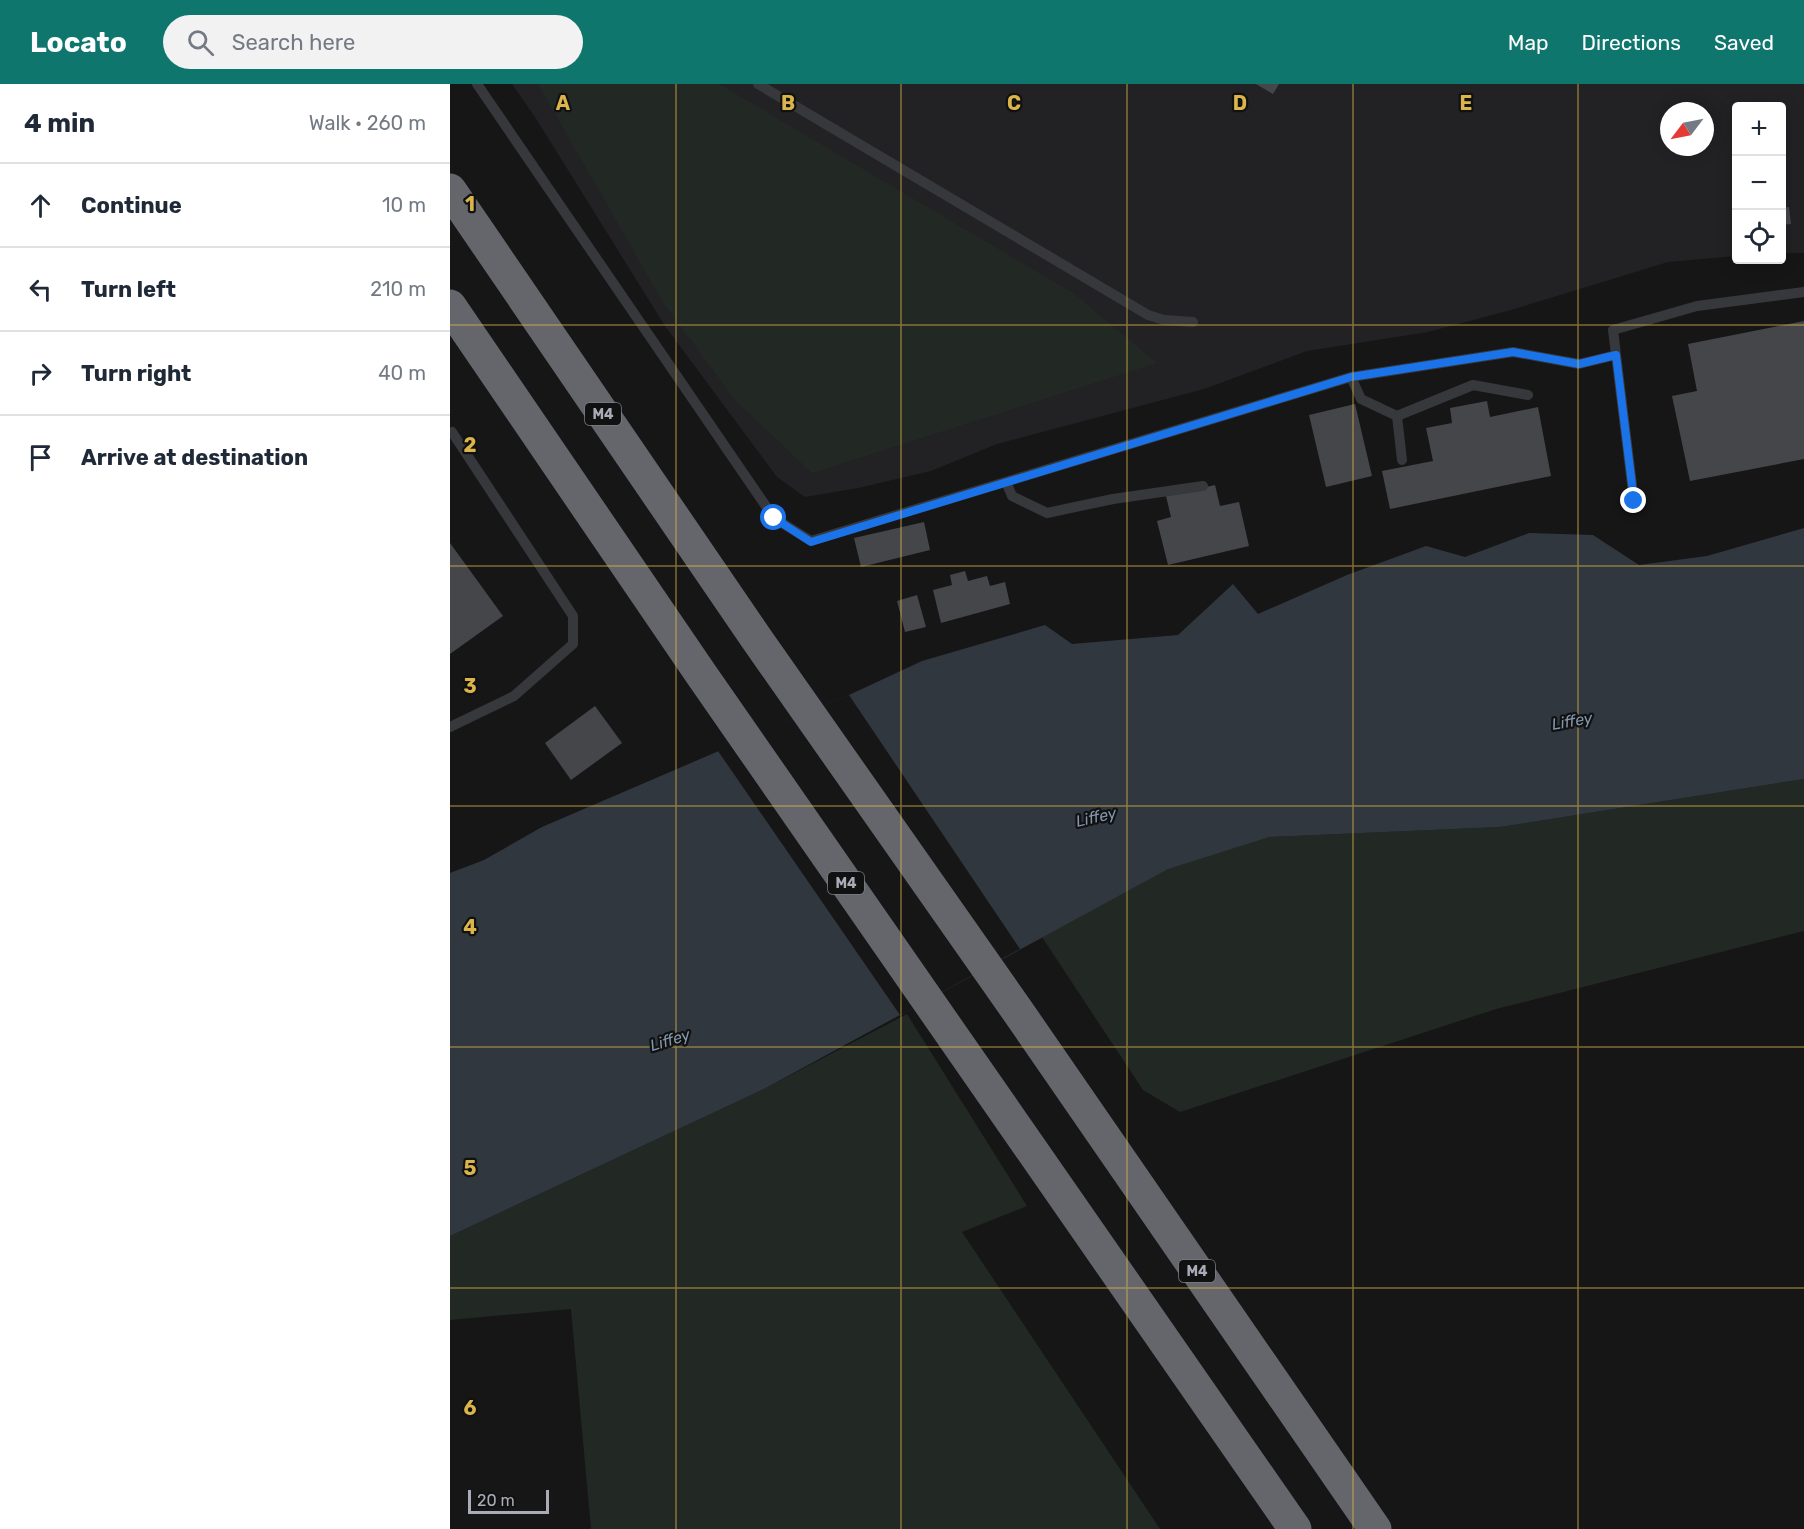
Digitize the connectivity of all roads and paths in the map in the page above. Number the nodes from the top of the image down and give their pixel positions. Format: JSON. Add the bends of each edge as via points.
{"nodes":[{"id":1,"x":477,"y":84,"type":"edge"},
{"id":2,"x":758,"y":84,"type":"edge"},
{"id":3,"x":450,"y":190,"type":"edge"},
{"id":4,"x":1804,"y":292,"type":"edge"},
{"id":5,"x":450,"y":306,"type":"edge"},
{"id":6,"x":1193,"y":322,"type":"dead end"},
{"id":7,"x":1616,"y":355,"type":"junction"},
{"id":8,"x":1351,"y":377,"type":"junction"},
{"id":9,"x":1528,"y":394,"type":"dead end"},
{"id":10,"x":1397,"y":416,"type":"junction"},
{"id":11,"x":451,"y":431,"type":"edge"},
{"id":12,"x":1402,"y":460,"type":"dead end"},
{"id":13,"x":1006,"y":482,"type":"junction"},
{"id":14,"x":1203,"y":486,"type":"dead end"},
{"id":15,"x":1634,"y":501,"type":"dead end"},
{"id":16,"x":450,"y":727,"type":"edge"},
{"id":17,"x":1295,"y":1529,"type":"edge"},
{"id":18,"x":1375,"y":1529,"type":"edge"}],
"edges":[{"from":1,"to":13,"type":"lane","via":[[774,518],[811,542]]},
{"from":2,"to":6,"type":"lane","via":[[1148,315]]},
{"from":3,"to":18,"type":"highway","number":"M4"},
{"from":4,"to":7,"type":"lane","via":[[1697,306],[1613,330]]},
{"from":5,"to":17,"type":"highway","number":"M4"},
{"from":7,"to":8,"type":"lane","via":[[1579,364],[1513,352]]},
{"from":7,"to":15,"type":"lane"},
{"from":8,"to":10,"type":"lane","via":[[1361,399]]},
{"from":8,"to":13,"type":"lane"},
{"from":9,"to":10,"type":"lane","via":[[1473,385]]},
{"from":10,"to":12,"type":"lane"},
{"from":11,"to":16,"type":"lane","via":[[573,616],[573,644],[514,696]]},
{"from":13,"to":14,"type":"lane","via":[[1012,496],[1047,513]]}]}
